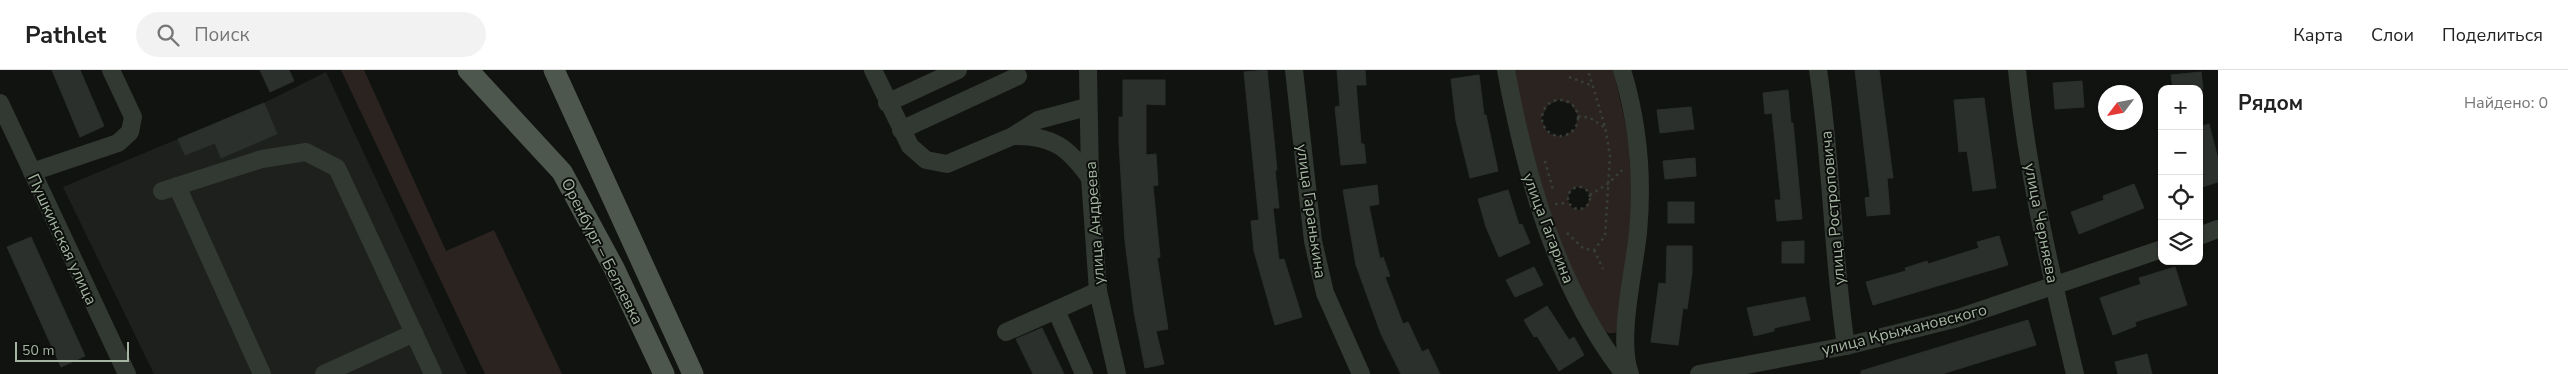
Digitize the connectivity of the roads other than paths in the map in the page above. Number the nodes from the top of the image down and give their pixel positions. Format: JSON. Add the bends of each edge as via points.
{"nodes":[{"id":1,"x":111,"y":70,"type":"edge"},
{"id":2,"x":468,"y":70,"type":"edge"},
{"id":3,"x":554,"y":70,"type":"edge"},
{"id":4,"x":872,"y":70,"type":"edge"},
{"id":5,"x":958,"y":70,"type":"edge"},
{"id":6,"x":1088,"y":70,"type":"edge"},
{"id":7,"x":1294,"y":70,"type":"edge"},
{"id":8,"x":1506,"y":70,"type":"edge"},
{"id":9,"x":1622,"y":70,"type":"edge"},
{"id":10,"x":1818,"y":70,"type":"edge"},
{"id":11,"x":2017,"y":70,"type":"edge"},
{"id":12,"x":1018,"y":76,"type":"dead end"},
{"id":13,"x":0,"y":103,"type":"edge"},
{"id":14,"x":887,"y":103,"type":"junction"},
{"id":15,"x":1087,"y":107,"type":"junction"},
{"id":16,"x":901,"y":130,"type":"junction"},
{"id":17,"x":1013,"y":136,"type":"junction"},
{"id":18,"x":32,"y":172,"type":"junction"},
{"id":19,"x":1090,"y":178,"type":"junction"},
{"id":20,"x":2218,"y":229,"type":"edge"},
{"id":21,"x":2203,"y":235,"type":"edge"},
{"id":22,"x":2158,"y":250,"type":"edge"},
{"id":23,"x":2054,"y":286,"type":"junction"},
{"id":24,"x":1098,"y":291,"type":"junction"},
{"id":25,"x":1056,"y":310,"type":"junction"},
{"id":26,"x":1006,"y":332,"type":"dead end"},
{"id":27,"x":414,"y":333,"type":"junction"},
{"id":28,"x":1846,"y":346,"type":"junction"},
{"id":29,"x":127,"y":374,"type":"edge"},
{"id":30,"x":262,"y":374,"type":"edge"},
{"id":31,"x":324,"y":374,"type":"edge"},
{"id":32,"x":433,"y":374,"type":"edge"},
{"id":33,"x":664,"y":374,"type":"edge"},
{"id":34,"x":693,"y":374,"type":"edge"},
{"id":35,"x":1084,"y":374,"type":"edge"},
{"id":36,"x":1117,"y":374,"type":"edge"},
{"id":37,"x":1361,"y":374,"type":"edge"},
{"id":38,"x":1624,"y":374,"type":"edge"},
{"id":39,"x":1630,"y":374,"type":"edge"},
{"id":40,"x":1699,"y":374,"type":"edge"},
{"id":41,"x":2075,"y":374,"type":"edge"}],
"edges":[{"from":1,"to":18,"type":"street","via":[[133,118],[130,132],[118,143]]},
{"from":2,"to":33,"type":"main road","name":"Оренбург – Беляевка","via":[[562,172],[614,268]]},
{"from":3,"to":34,"type":"main road","name":"Оренбург – Беляевка"},
{"from":4,"to":14,"type":"street"},
{"from":5,"to":14,"type":"street"},
{"from":6,"to":15,"type":"street","name":"улица Андреева"},
{"from":7,"to":37,"type":"street","name":"улица Гаранькина","via":[[1313,241],[1325,293]]},
{"from":8,"to":38,"type":"street","name":"улица Гагарина","via":[[1526,168],[1547,228],[1584,313]]},
{"from":9,"to":39,"type":"street","via":[[1639,159],[1638,231],[1624,350]]},
{"from":10,"to":28,"type":"street","name":"улица Ростроповича","via":[[1825,114]]},
{"from":11,"to":23,"type":"street","name":"улица Черняева","via":[[2022,124]]},
{"from":12,"to":16,"type":"street"},
{"from":13,"to":18,"type":"street","name":"Пушкинская улица"},
{"from":14,"to":16,"type":"street"},
{"from":15,"to":17,"type":"street","via":[[1038,120]]},
{"from":15,"to":19,"type":"street","name":"улица Андреева"},
{"from":16,"to":17,"type":"street","via":[[910,146],[926,160],[947,164]]},
{"from":17,"to":19,"type":"street","via":[[1054,141],[1076,158]]},
{"from":18,"to":29,"type":"street","name":"Пушкинская улица"},
{"from":19,"to":24,"type":"street","name":"улица Андреева"},
{"from":20,"to":21,"type":"street"},
{"from":22,"to":23,"type":"street","name":"улица Крыжановского"},
{"from":23,"to":28,"type":"street","name":"улица Крыжановского","via":[[1958,318]]},
{"from":23,"to":41,"type":"street","name":"улица Черняева"},
{"from":24,"to":25,"type":"street"},
{"from":24,"to":36,"type":"street","name":"улица Андреева"},
{"from":25,"to":26,"type":"street"},
{"from":25,"to":35,"type":"street"},
{"from":27,"to":30,"type":"street","via":[[337,168],[306,152],[262,159],[169,188]]},
{"from":27,"to":31,"type":"street"},
{"from":27,"to":32,"type":"street"},
{"from":28,"to":40,"type":"street","name":"улица Крыжановского"}]}
